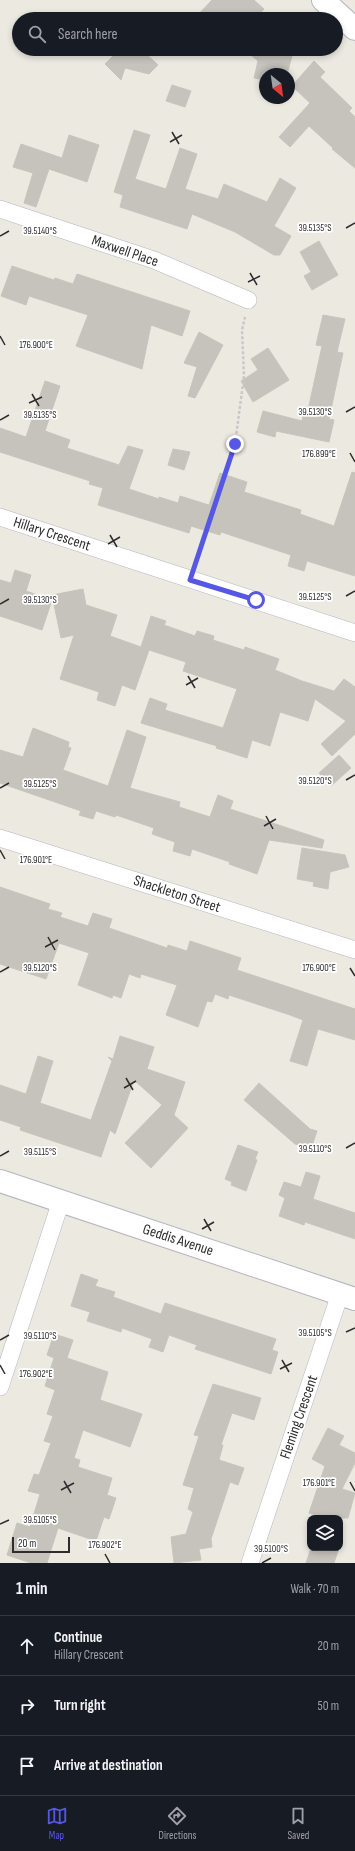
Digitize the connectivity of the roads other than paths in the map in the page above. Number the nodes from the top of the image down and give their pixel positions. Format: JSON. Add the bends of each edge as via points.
{"nodes":[{"id":1,"x":323,"y":0,"type":"edge"},
{"id":2,"x":336,"y":12,"type":"edge"},
{"id":3,"x":343,"y":18,"type":"edge"},
{"id":4,"x":355,"y":29,"type":"edge"},
{"id":5,"x":0,"y":209,"type":"edge"},
{"id":6,"x":248,"y":300,"type":"road end"},
{"id":7,"x":0,"y":517,"type":"edge"},
{"id":8,"x":355,"y":633,"type":"edge"},
{"id":9,"x":0,"y":838,"type":"edge"},
{"id":10,"x":355,"y":950,"type":"edge"},
{"id":11,"x":0,"y":1181,"type":"edge"},
{"id":12,"x":60,"y":1201,"type":"junction"},
{"id":13,"x":347,"y":1297,"type":"edge"},
{"id":14,"x":0,"y":1387,"type":"edge"},
{"id":15,"x":250,"y":1563,"type":"edge"}],
"edges":[{"from":1,"to":2,"type":"street"},
{"from":3,"to":4,"type":"street"},
{"from":5,"to":6,"type":"street","name":"Maxwell Place","via":[[154,260]]},
{"from":7,"to":8,"type":"street","name":"Hillary Crescent"},
{"from":9,"to":10,"type":"street","name":"Shackleton Street"},
{"from":11,"to":12,"type":"street","name":"Geddis Avenue"},
{"from":12,"to":13,"type":"street","name":"Geddis Avenue"},
{"from":12,"to":14,"type":"street"},
{"from":13,"to":15,"type":"street","name":"Fleming Crescent"}]}
